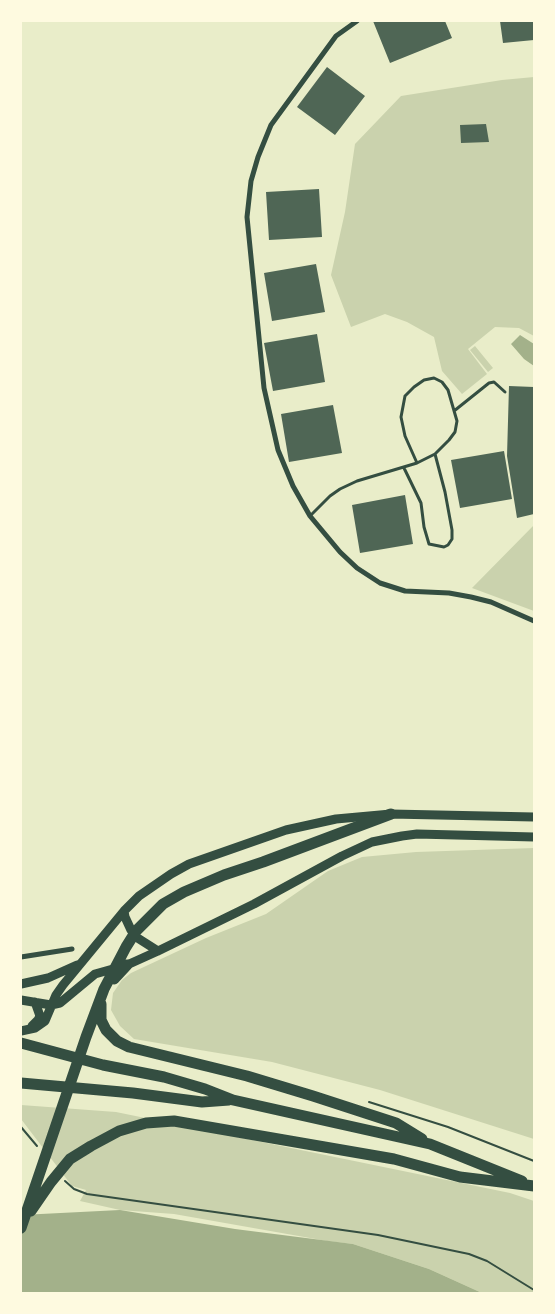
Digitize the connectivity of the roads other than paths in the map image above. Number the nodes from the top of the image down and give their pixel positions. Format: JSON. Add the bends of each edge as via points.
{"nodes":[{"id":1,"x":357,"y":21,"type":"edge"},
{"id":2,"x":505,"y":392,"type":"dead end"},
{"id":3,"x":454,"y":411,"type":"junction"},
{"id":4,"x":435,"y":454,"type":"junction"},
{"id":5,"x":417,"y":463,"type":"junction"},
{"id":6,"x":404,"y":468,"type":"junction"},
{"id":7,"x":310,"y":516,"type":"junction"},
{"id":8,"x":534,"y":621,"type":"edge"},
{"id":9,"x":391,"y":814,"type":"junction"},
{"id":10,"x":534,"y":817,"type":"edge"},
{"id":11,"x":534,"y":837,"type":"edge"},
{"id":12,"x":124,"y":911,"type":"junction"},
{"id":13,"x":72,"y":949,"type":"dead end"},
{"id":14,"x":158,"y":952,"type":"junction"},
{"id":15,"x":21,"y":957,"type":"edge"},
{"id":16,"x":84,"y":961,"type":"junction"},
{"id":17,"x":127,"y":965,"type":"junction"},
{"id":18,"x":21,"y":984,"type":"edge"},
{"id":19,"x":21,"y":1000,"type":"edge"},
{"id":20,"x":35,"y":1002,"type":"junction"},
{"id":21,"x":52,"y":1006,"type":"junction"},
{"id":22,"x":23,"y":1031,"type":"edge"},
{"id":23,"x":21,"y":1043,"type":"edge"},
{"id":24,"x":21,"y":1083,"type":"edge"},
{"id":25,"x":233,"y":1100,"type":"junction"},
{"id":26,"x":430,"y":1144,"type":"junction"},
{"id":27,"x":534,"y":1186,"type":"edge"},
{"id":28,"x":22,"y":1227,"type":"edge"}],
"edges":[{"from":1,"to":7,"type":"street","via":[[336,36],[271,125],[250,181],[247,217],[264,388],[278,450]]},
{"from":2,"to":3,"type":"lane","via":[[494,382],[489,383]]},
{"from":3,"to":4,"type":"lane","via":[[457,421],[455,432]]},
{"from":3,"to":5,"type":"lane","via":[[448,390],[434,378],[424,380],[405,396],[401,417]]},
{"from":4,"to":5,"type":"lane"},
{"from":4,"to":6,"type":"lane","via":[[452,530],[452,539],[444,547],[429,544],[421,503]]},
{"from":5,"to":6,"type":"lane"},
{"from":6,"to":7,"type":"lane","via":[[340,489]]},
{"from":7,"to":8,"type":"street","via":[[340,552],[357,568],[380,582],[405,591],[449,593],[491,602]]},
{"from":9,"to":10,"type":"main road"},
{"from":9,"to":12,"type":"main road","via":[[336,819],[286,830],[189,864],[139,896]]},
{"from":9,"to":28,"type":"highway","via":[[176,895],[136,931],[104,989]]},
{"from":11,"to":14,"type":"main road","via":[[418,834],[372,842]]},
{"from":12,"to":14,"type":"main road","via":[[136,937]]},
{"from":12,"to":16,"type":"main road"},
{"from":13,"to":15,"type":"street"},
{"from":14,"to":17,"type":"main road"},
{"from":16,"to":18,"type":"main road","via":[[48,978]]},
{"from":16,"to":21,"type":"main road","via":[[62,985]]},
{"from":17,"to":21,"type":"main road","via":[[95,974]]},
{"from":17,"to":26,"type":"highway","via":[[108,986],[100,1006],[101,1020],[117,1041],[129,1047],[247,1076],[396,1123]]},
{"from":19,"to":20,"type":"main road"},
{"from":20,"to":21,"type":"main road"},
{"from":20,"to":22,"type":"main road","via":[[40,1016]]},
{"from":21,"to":22,"type":"main road","via":[[41,1025]]},
{"from":23,"to":25,"type":"highway","via":[[103,1066],[164,1077]]},
{"from":24,"to":25,"type":"highway","via":[[202,1102]]},
{"from":25,"to":26,"type":"highway"},
{"from":26,"to":27,"type":"highway"},
{"from":27,"to":28,"type":"highway","via":[[460,1177],[394,1158],[258,1134],[174,1121],[146,1123],[119,1131],[70,1159]]}]}
